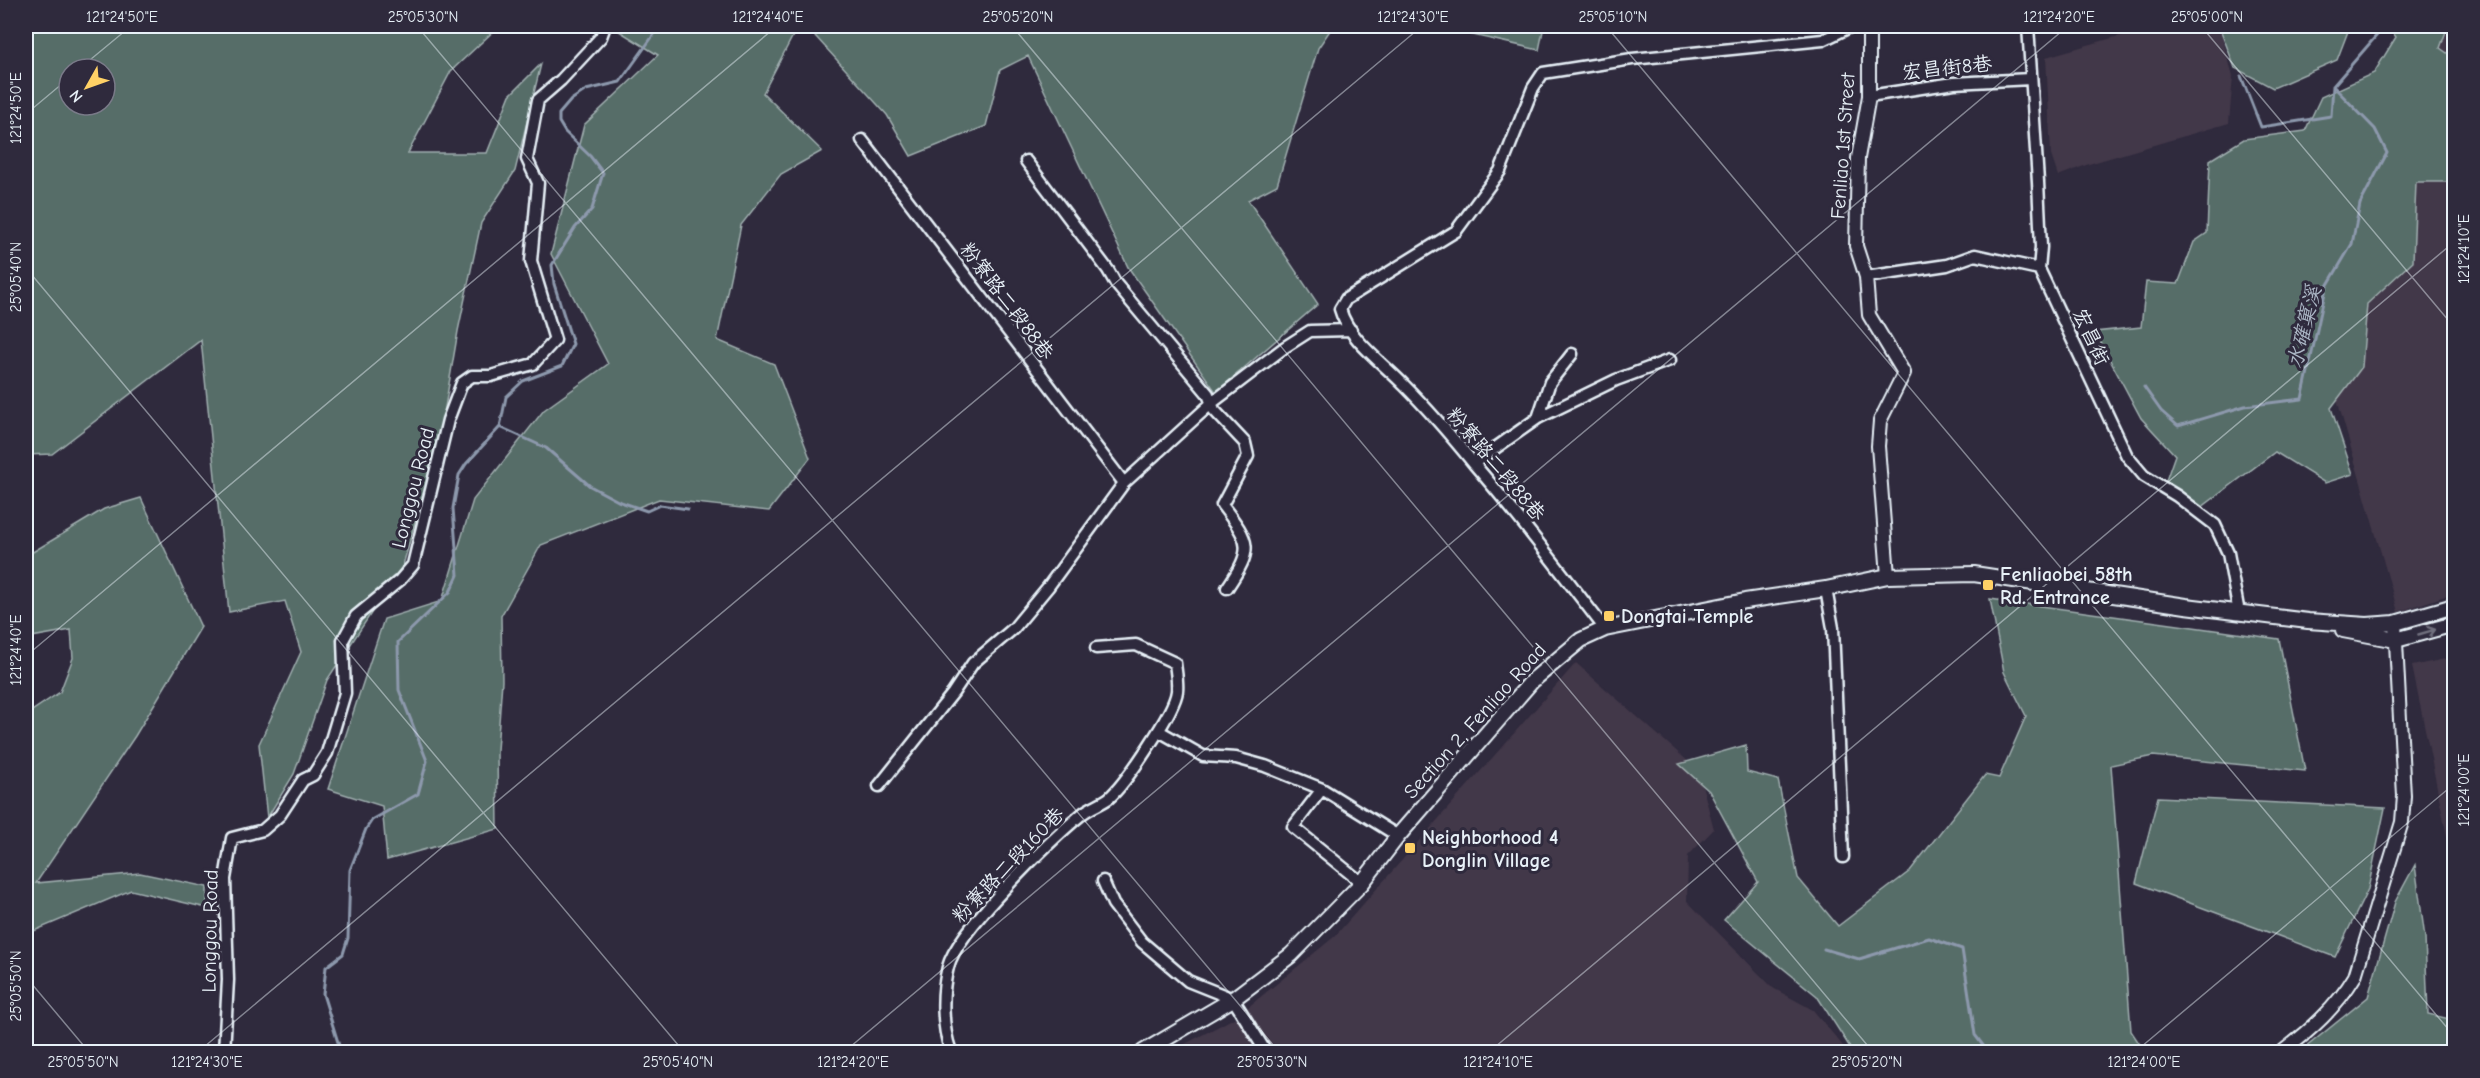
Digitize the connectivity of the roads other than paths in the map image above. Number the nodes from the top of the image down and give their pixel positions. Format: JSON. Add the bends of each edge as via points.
{"nodes":[{"id":1,"x":605,"y":26,"type":"edge"},
{"id":2,"x":1852,"y":26,"type":"edge"},
{"id":3,"x":1869,"y":26,"type":"edge"},
{"id":4,"x":2028,"y":26,"type":"edge"},
{"id":5,"x":2030,"y":79,"type":"junction"},
{"id":6,"x":1869,"y":96,"type":"junction"},
{"id":7,"x":862,"y":140,"type":"dead end"},
{"id":8,"x":1026,"y":161,"type":"dead end"},
{"id":9,"x":2039,"y":269,"type":"junction"},
{"id":10,"x":1866,"y":277,"type":"junction"},
{"id":11,"x":1351,"y":330,"type":"junction"},
{"id":12,"x":1572,"y":354,"type":"dead end"},
{"id":13,"x":1670,"y":360,"type":"dead end"},
{"id":14,"x":1213,"y":402,"type":"junction"},
{"id":15,"x":1538,"y":418,"type":"junction"},
{"id":16,"x":1474,"y":463,"type":"junction"},
{"id":17,"x":1124,"y":483,"type":"junction"},
{"id":18,"x":1888,"y":576,"type":"junction"},
{"id":19,"x":1227,"y":588,"type":"dead end"},
{"id":20,"x":1826,"y":589,"type":"junction"},
{"id":21,"x":2454,"y":606,"type":"edge"},
{"id":22,"x":2239,"y":613,"type":"junction"},
{"id":23,"x":2308,"y":621,"type":"junction"},
{"id":24,"x":2395,"y":623,"type":"junction"},
{"id":25,"x":2454,"y":624,"type":"edge"},
{"id":26,"x":1605,"y":629,"type":"junction"},
{"id":27,"x":2396,"y":640,"type":"junction"},
{"id":28,"x":1096,"y":648,"type":"dead end"},
{"id":29,"x":1159,"y":731,"type":"junction"},
{"id":30,"x":879,"y":786,"type":"dead end"},
{"id":31,"x":1322,"y":789,"type":"junction"},
{"id":32,"x":1398,"y":836,"type":"junction"},
{"id":33,"x":1843,"y":857,"type":"dead end"},
{"id":34,"x":1103,"y":881,"type":"dead end"},
{"id":35,"x":1362,"y":883,"type":"junction"},
{"id":36,"x":1233,"y":999,"type":"junction"},
{"id":37,"x":224,"y":1053,"type":"edge"},
{"id":38,"x":951,"y":1053,"type":"edge"},
{"id":39,"x":1143,"y":1053,"type":"edge"},
{"id":40,"x":1266,"y":1053,"type":"edge"},
{"id":41,"x":2282,"y":1053,"type":"edge"}],
"edges":[{"from":1,"to":37,"type":"street","name":"Longgou Road","via":[[601,37],[538,100],[527,159],[538,183],[531,261],[555,340],[533,364],[491,376],[472,376],[462,383],[448,420],[413,565],[356,616],[343,640],[345,693],[327,753],[280,815],[263,830],[232,838],[225,879],[228,980]]},
{"from":2,"to":11,"type":"street","name":"粉寮路二段88巷","via":[[1823,40],[1632,59],[1543,73],[1533,88],[1500,171],[1486,193],[1456,231],[1347,299],[1340,309]]},
{"from":3,"to":6,"type":"street","name":"Fenliao 1st Street"},
{"from":4,"to":5,"type":"street","name":"宏昌街"},
{"from":5,"to":6,"type":"street","name":"宏昌街8巷","via":[[1954,83]]},
{"from":5,"to":9,"type":"street","name":"宏昌街","via":[[2038,182]]},
{"from":6,"to":10,"type":"street","name":"Fenliao 1st Street","via":[[1858,158],[1856,246]]},
{"from":7,"to":17,"type":"street","name":"粉寮路二段88巷"},
{"from":8,"to":14,"type":"street","via":[[1116,284]]},
{"from":9,"to":10,"type":"street","via":[[1976,255],[1947,265]]},
{"from":9,"to":22,"type":"street","name":"宏昌街","via":[[2127,456],[2144,476],[2215,525],[2228,553]]},
{"from":10,"to":18,"type":"street","name":"Fenliao 1st Street","via":[[1869,315],[1904,372],[1880,421],[1878,446]]},
{"from":11,"to":14,"type":"street","via":[[1310,331]]},
{"from":11,"to":16,"type":"street","name":"粉寮路二段88巷"},
{"from":12,"to":15,"type":"street","via":[[1550,382]]},
{"from":13,"to":15,"type":"street","via":[[1616,380]]},
{"from":14,"to":17,"type":"street"},
{"from":14,"to":19,"type":"street","via":[[1214,410],[1245,442],[1248,456],[1222,505],[1242,531],[1248,553]]},
{"from":15,"to":16,"type":"street"},
{"from":16,"to":26,"type":"street","name":"粉寮路二段88巷"},
{"from":17,"to":30,"type":"street","via":[[1048,587],[1014,628],[973,663]]},
{"from":18,"to":20,"type":"main road","name":"Section 2, Fenliao Road"},
{"from":18,"to":22,"type":"main road","name":"Section 2, Fenliao Road","via":[[1974,574]]},
{"from":20,"to":26,"type":"main road","name":"Section 2, Fenliao Road"},
{"from":20,"to":33,"type":"street","via":[[1833,628]]},
{"from":21,"to":24,"type":"main road","name":"Section 2, Fenliao Road"},
{"from":22,"to":23,"type":"main road","name":"Section 2, Fenliao Road"},
{"from":23,"to":24,"type":"main road","name":"Section 2, Fenliao Road"},
{"from":23,"to":27,"type":"main road","name":"Section 2, Fenliao Road"},
{"from":24,"to":27,"type":"street"},
{"from":27,"to":25,"type":"main road","name":"Section 2, Fenliao Road","one_way":true},
{"from":26,"to":32,"type":"main road","name":"Section 2, Fenliao Road","via":[[1581,640],[1532,681]]},
{"from":27,"to":41,"type":"street","via":[[2403,822],[2355,976],[2316,1026]]},
{"from":28,"to":29,"type":"street","name":"粉寮路二段160巷","via":[[1136,645],[1175,663],[1177,692]]},
{"from":29,"to":31,"type":"street","via":[[1203,756],[1255,763]]},
{"from":29,"to":38,"type":"street","name":"粉寮路二段160巷","via":[[1109,798],[1069,826],[1001,893],[958,944],[948,966],[943,1007]]},
{"from":31,"to":32,"type":"street"},
{"from":31,"to":35,"type":"street","via":[[1293,827]]},
{"from":32,"to":35,"type":"main road","name":"Section 2, Fenliao Road"},
{"from":34,"to":36,"type":"street","via":[[1113,904],[1142,942],[1188,981]]},
{"from":35,"to":36,"type":"main road","name":"Section 2, Fenliao Road","via":[[1291,955]]},
{"from":36,"to":39,"type":"main road","name":"Section 2, Fenliao Road"},
{"from":36,"to":40,"type":"street"}]}
